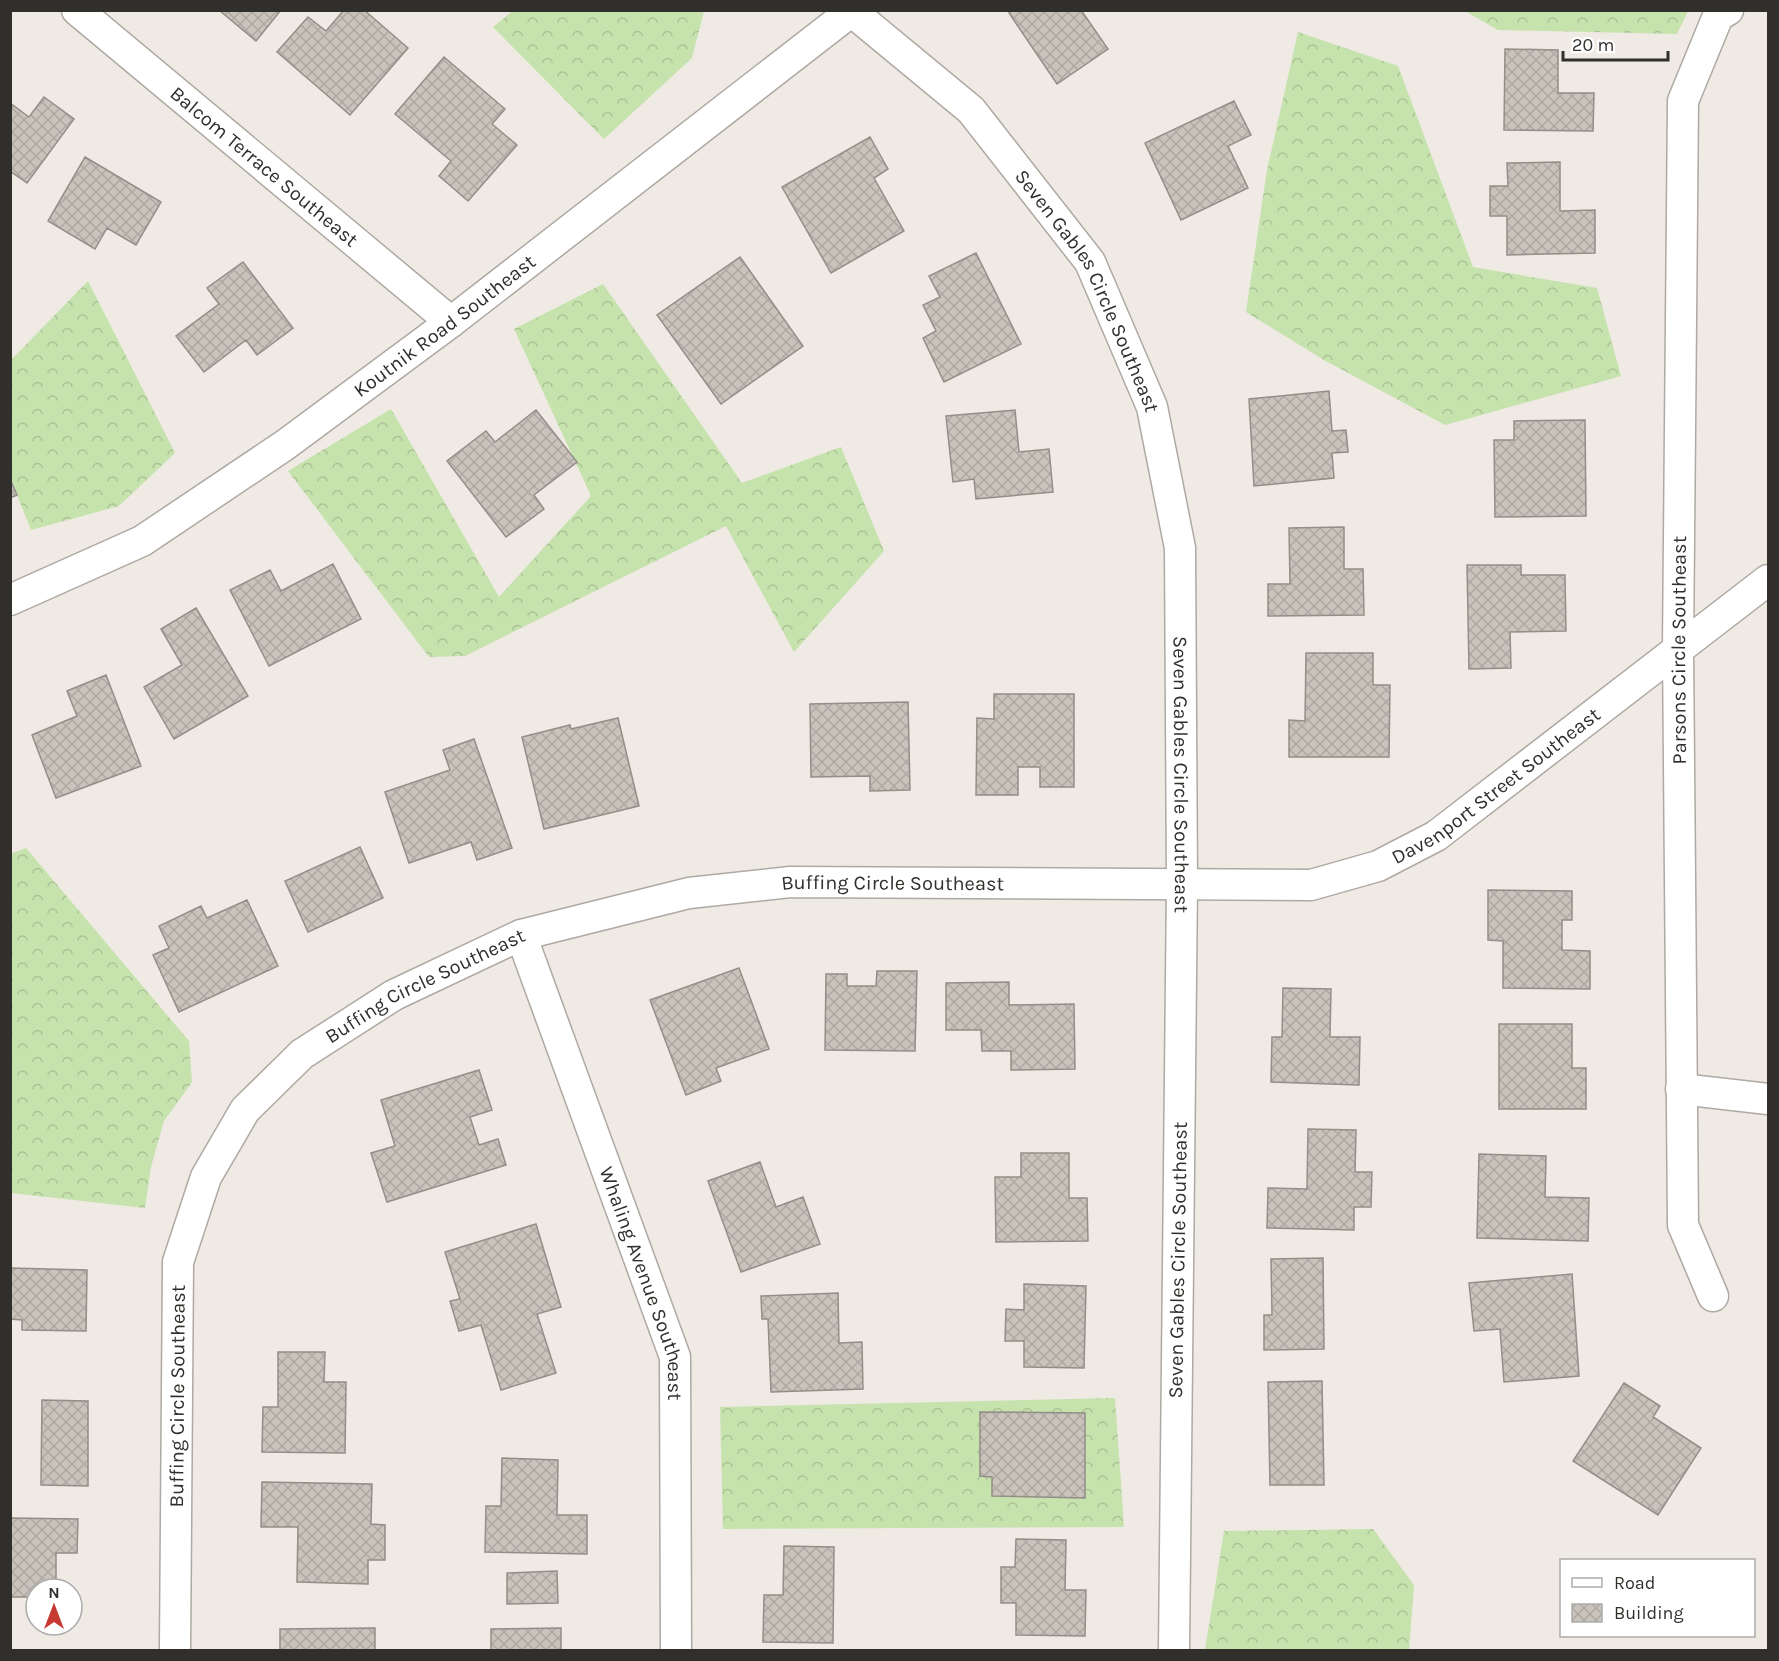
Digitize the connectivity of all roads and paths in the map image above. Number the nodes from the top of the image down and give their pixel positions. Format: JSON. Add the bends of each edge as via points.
{"nodes":[{"id":1,"x":77,"y":10,"type":"edge"},
{"id":2,"x":1728,"y":10,"type":"edge"},
{"id":3,"x":851,"y":11,"type":"edge"},
{"id":4,"x":451,"y":322,"type":"junction"},
{"id":5,"x":1768,"y":580,"type":"edge"},
{"id":6,"x":10,"y":600,"type":"edge"},
{"id":7,"x":1678,"y":648,"type":"junction"},
{"id":8,"x":1182,"y":883,"type":"junction"},
{"id":9,"x":521,"y":935,"type":"junction"},
{"id":10,"x":1681,"y":1089,"type":"junction"},
{"id":11,"x":1768,"y":1100,"type":"edge"},
{"id":12,"x":1713,"y":1296,"type":"dead end"},
{"id":13,"x":175,"y":1650,"type":"edge"},
{"id":14,"x":676,"y":1650,"type":"edge"},
{"id":15,"x":1173,"y":1650,"type":"edge"}],
"edges":[{"from":1,"to":4,"type":"street","name":"Balcom Terrace Southeast"},
{"from":2,"to":7,"type":"street","name":"Parsons Circle Southeast","via":[[1718,16],[1683,101]]},
{"from":3,"to":4,"type":"street","name":"Koutnik Road Southeast"},
{"from":3,"to":8,"type":"street","name":"Seven Gables Circle Southeast","via":[[971,110],[1090,262],[1152,407],[1180,548]]},
{"from":4,"to":6,"type":"street","name":"Koutnik Road Southeast","via":[[285,445],[142,541]]},
{"from":5,"to":7,"type":"street","name":"Davenport Street Southeast"},
{"from":7,"to":8,"type":"street","name":"Davenport Street Southeast","via":[[1436,836],[1378,866],[1311,885]]},
{"from":7,"to":10,"type":"street","name":"Parsons Circle Southeast"},
{"from":8,"to":9,"type":"street","name":"Buffing Circle Southeast","via":[[790,882],[689,893]]},
{"from":8,"to":15,"type":"street","name":"Seven Gables Circle Southeast"},
{"from":9,"to":13,"type":"street","name":"Buffing Circle Southeast","via":[[394,995],[302,1054],[245,1110],[206,1177],[178,1262]]},
{"from":9,"to":14,"type":"street","name":"Whaling Avenue Southeast","via":[[675,1357]]},
{"from":10,"to":11,"type":"street"},
{"from":10,"to":12,"type":"street","name":"Parsons Circle Southeast","via":[[1683,1225]]}]}
